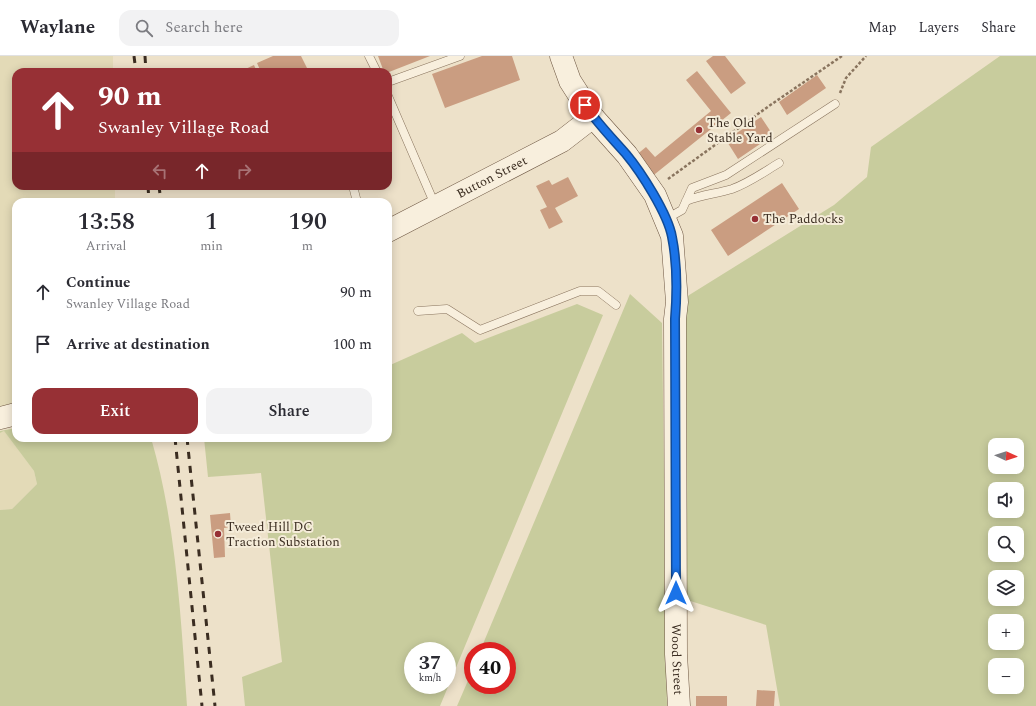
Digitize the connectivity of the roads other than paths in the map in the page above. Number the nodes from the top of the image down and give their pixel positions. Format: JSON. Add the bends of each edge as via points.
{"nodes":[{"id":1,"x":369,"y":56,"type":"edge"},
{"id":2,"x":460,"y":56,"type":"edge"},
{"id":3,"x":561,"y":56,"type":"edge"},
{"id":4,"x":375,"y":68,"type":"edge"},
{"id":5,"x":392,"y":81,"type":"edge"},
{"id":6,"x":835,"y":104,"type":"road end"},
{"id":7,"x":392,"y":105,"type":"edge"},
{"id":8,"x":593,"y":117,"type":"junction"},
{"id":9,"x":779,"y":163,"type":"dead end"},
{"id":10,"x":686,"y":201,"type":"junction"},
{"id":11,"x":435,"y":205,"type":"junction"},
{"id":12,"x":665,"y":220,"type":"junction"},
{"id":13,"x":392,"y":229,"type":"edge"},
{"id":14,"x":616,"y":305,"type":"dead end"},
{"id":15,"x":418,"y":311,"type":"dead end"},
{"id":16,"x":12,"y":415,"type":"edge"},
{"id":17,"x":0,"y":418,"type":"edge"},
{"id":18,"x":679,"y":706,"type":"edge"}],
"edges":[{"from":1,"to":4,"type":"lane"},
{"from":2,"to":5,"type":"lane"},
{"from":3,"to":8,"type":"street","name":"Wood Street","via":[[570,81]]},
{"from":6,"to":10,"type":"lane","via":[[726,175],[692,188]]},
{"from":7,"to":11,"type":"lane"},
{"from":8,"to":11,"type":"street","name":"Button Street","via":[[562,141]]},
{"from":8,"to":12,"type":"street","name":"Wood Street","via":[[627,155],[655,196]]},
{"from":9,"to":10,"type":"lane","via":[[731,189],[702,194]]},
{"from":10,"to":12,"type":"lane","via":[[682,210]]},
{"from":11,"to":13,"type":"street","name":"Button Street"},
{"from":12,"to":18,"type":"street","name":"Wood Street","via":[[672,236],[677,302],[676,654]]},
{"from":14,"to":15,"type":"lane","via":[[598,291],[580,291],[480,330],[447,309]]},
{"from":16,"to":17,"type":"street"}]}
